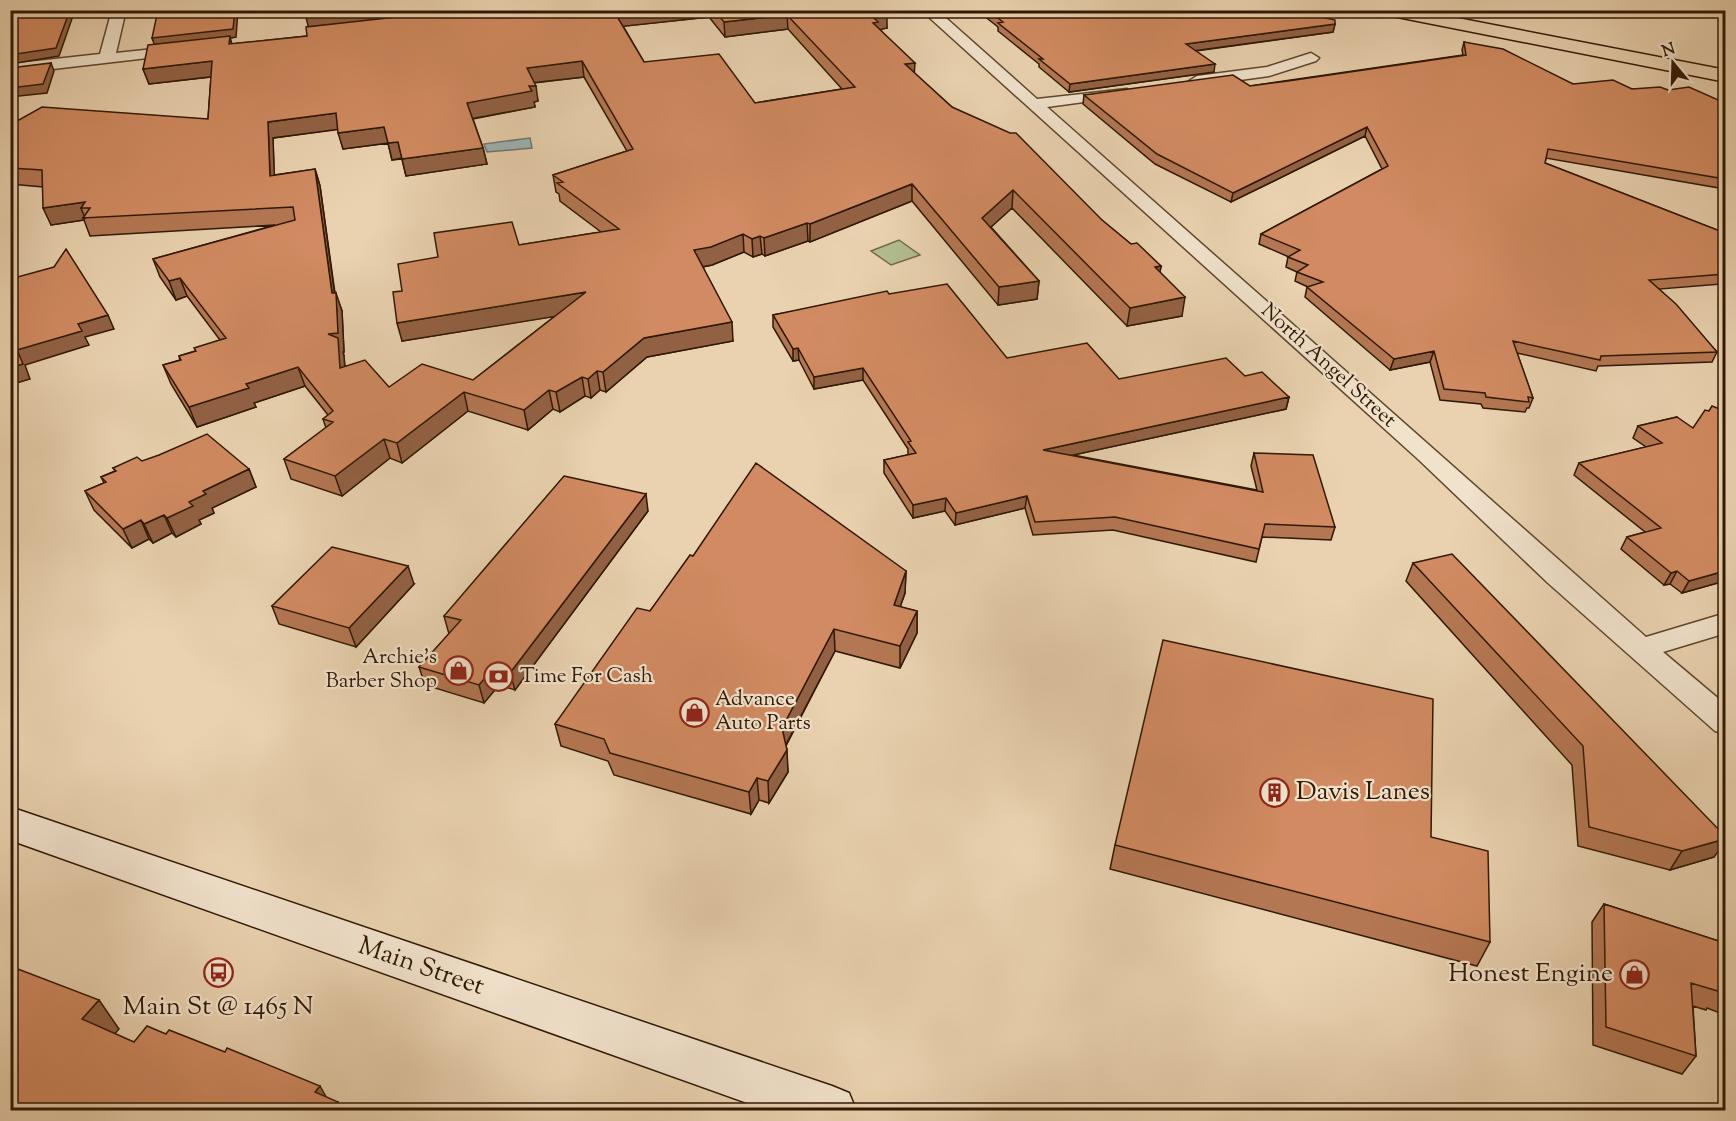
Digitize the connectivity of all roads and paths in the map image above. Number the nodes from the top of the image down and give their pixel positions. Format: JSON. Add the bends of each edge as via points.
{"nodes":[{"id":1,"x":119,"y":10,"type":"edge"},
{"id":2,"x":928,"y":10,"type":"edge"},
{"id":3,"x":1387,"y":10,"type":"edge"},
{"id":4,"x":200,"y":48,"type":"edge"},
{"id":5,"x":106,"y":58,"type":"junction"},
{"id":6,"x":1311,"y":58,"type":"dead end"},
{"id":7,"x":10,"y":69,"type":"edge"},
{"id":8,"x":1725,"y":76,"type":"edge"},
{"id":9,"x":1183,"y":83,"type":"edge"},
{"id":10,"x":1138,"y":90,"type":"edge"},
{"id":11,"x":1036,"y":104,"type":"junction"},
{"id":12,"x":1725,"y":623,"type":"edge"},
{"id":13,"x":1640,"y":649,"type":"junction"},
{"id":14,"x":1725,"y":723,"type":"edge"},
{"id":15,"x":10,"y":823,"type":"edge"},
{"id":16,"x":832,"y":1110,"type":"edge"}],
"edges":[{"from":1,"to":5,"type":"street"},
{"from":2,"to":11,"type":"street","name":"North Angel Street"},
{"from":3,"to":8,"type":"highway"},
{"from":4,"to":5,"type":"street"},
{"from":5,"to":7,"type":"street"},
{"from":6,"to":9,"type":"street","via":[[1269,71]]},
{"from":10,"to":11,"type":"street"},
{"from":11,"to":13,"type":"street","name":"North Angel Street"},
{"from":12,"to":13,"type":"street"},
{"from":13,"to":14,"type":"street","name":"North Angel Street"},
{"from":15,"to":16,"type":"main road","name":"Main Street"}]}
